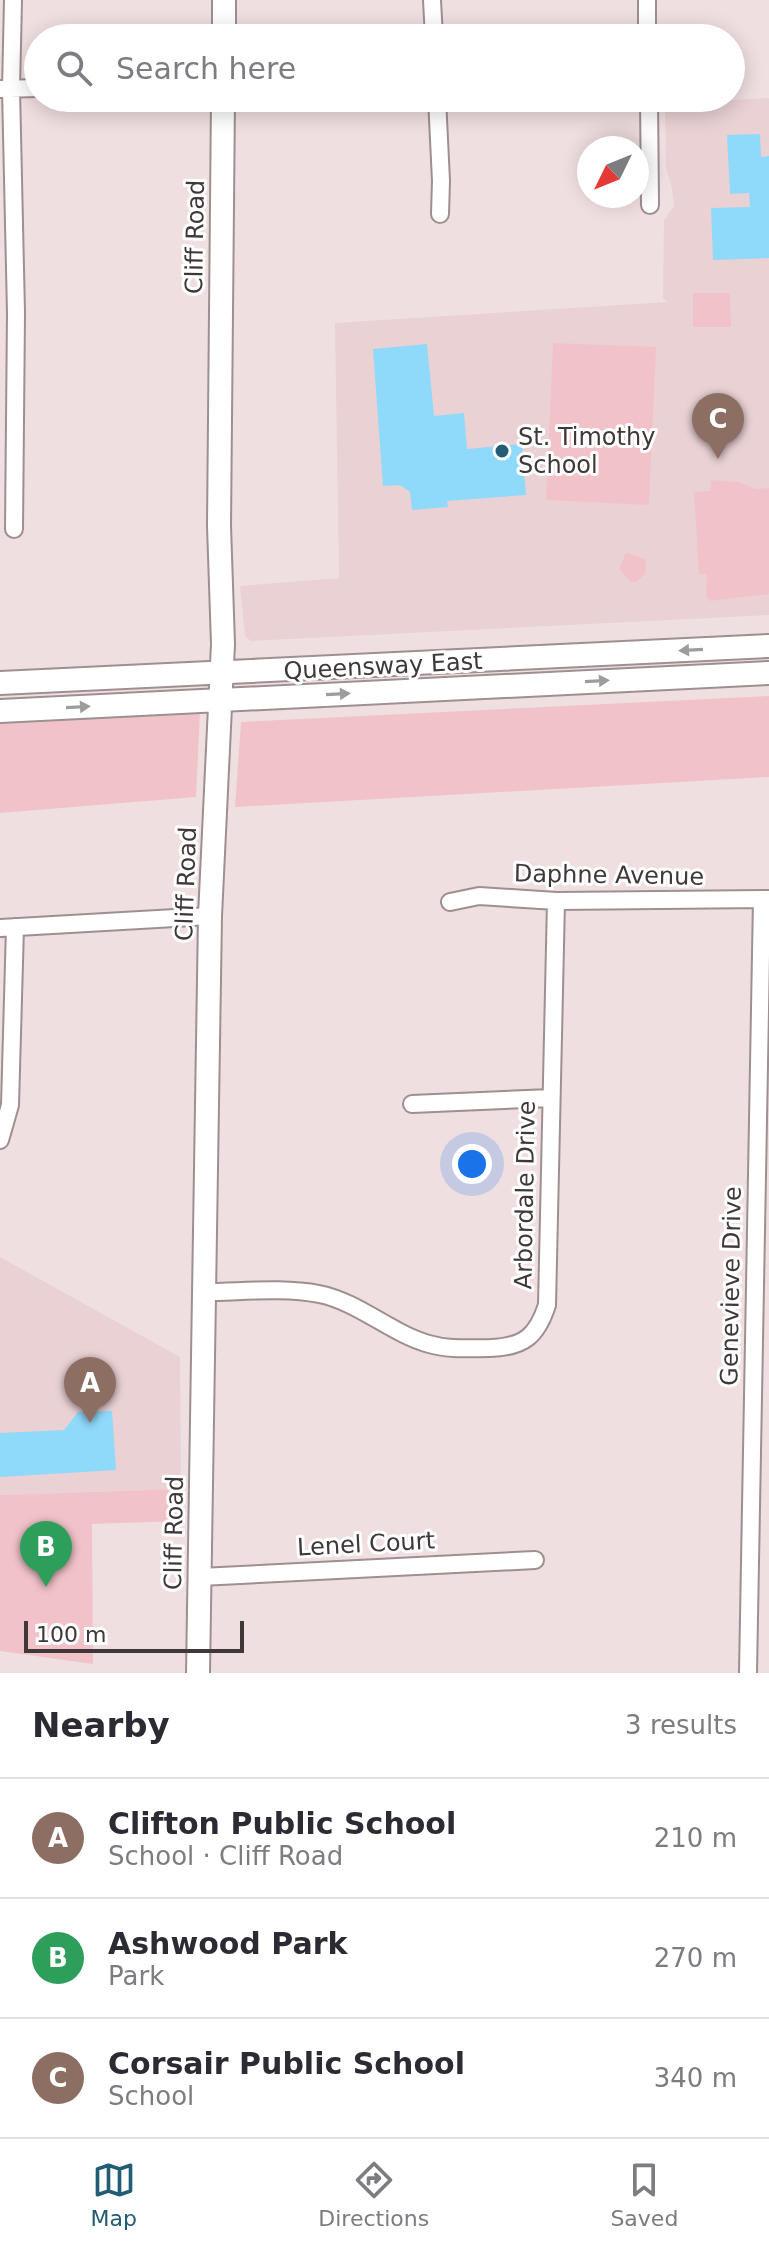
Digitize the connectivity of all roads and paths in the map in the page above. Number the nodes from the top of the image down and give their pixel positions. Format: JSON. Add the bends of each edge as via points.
{"nodes":[{"id":1,"x":13,"y":0,"type":"edge"},
{"id":2,"x":224,"y":0,"type":"edge"},
{"id":3,"x":432,"y":0,"type":"edge"},
{"id":4,"x":647,"y":0,"type":"edge"},
{"id":5,"x":224,"y":24,"type":"edge"},
{"id":6,"x":433,"y":24,"type":"edge"},
{"id":7,"x":647,"y":24,"type":"edge"},
{"id":8,"x":6,"y":89,"type":"edge"},
{"id":9,"x":223,"y":112,"type":"edge"},
{"id":10,"x":438,"y":112,"type":"edge"},
{"id":11,"x":649,"y":112,"type":"edge"},
{"id":12,"x":650,"y":205,"type":"dead end"},
{"id":13,"x":440,"y":214,"type":"dead end"},
{"id":14,"x":8,"y":312,"type":"edge"},
{"id":15,"x":14,"y":529,"type":"dead end"},
{"id":16,"x":769,"y":646,"type":"edge"},
{"id":17,"x":222,"y":672,"type":"junction"},
{"id":18,"x":769,"y":673,"type":"edge"},
{"id":19,"x":0,"y":683,"type":"edge"},
{"id":20,"x":221,"y":700,"type":"junction"},
{"id":21,"x":0,"y":711,"type":"edge"},
{"id":22,"x":765,"y":899,"type":"edge"},
{"id":23,"x":556,"y":901,"type":"junction"},
{"id":24,"x":450,"y":902,"type":"dead end"},
{"id":25,"x":210,"y":916,"type":"junction"},
{"id":26,"x":7,"y":928,"type":"edge"},
{"id":27,"x":551,"y":1098,"type":"junction"},
{"id":28,"x":412,"y":1104,"type":"dead end"},
{"id":29,"x":0,"y":1140,"type":"edge"},
{"id":30,"x":203,"y":1292,"type":"junction"},
{"id":31,"x":760,"y":1467,"type":"edge"},
{"id":32,"x":535,"y":1560,"type":"dead end"},
{"id":33,"x":200,"y":1577,"type":"junction"},
{"id":34,"x":198,"y":1673,"type":"edge"},
{"id":35,"x":748,"y":1673,"type":"edge"}],
"edges":[{"from":1,"to":8,"type":"street"},
{"from":2,"to":5,"type":"street"},
{"from":3,"to":6,"type":"street"},
{"from":4,"to":7,"type":"street"},
{"from":8,"to":14,"type":"street"},
{"from":9,"to":17,"type":"street","name":"Cliff Road"},
{"from":10,"to":13,"type":"street"},
{"from":11,"to":12,"type":"street"},
{"from":14,"to":15,"type":"street"},
{"from":16,"to":17,"type":"street","name":"Queensway East","one_way":true},
{"from":17,"to":19,"type":"street","name":"Queensway East"},
{"from":17,"to":20,"type":"street","name":"Cliff Road"},
{"from":20,"to":18,"type":"street","name":"Queensway East","one_way":true},
{"from":21,"to":20,"type":"street","name":"Queensway East","one_way":true},
{"from":20,"to":25,"type":"street","name":"Cliff Road"},
{"from":22,"to":23,"type":"street","name":"Daphne Avenue"},
{"from":22,"to":31,"type":"street","name":"Genevieve Drive"},
{"from":23,"to":24,"type":"street","name":"Daphne Avenue","via":[[479,896]]},
{"from":23,"to":27,"type":"street","name":"Arbordale Drive"},
{"from":25,"to":26,"type":"street"},
{"from":25,"to":30,"type":"street","name":"Cliff Road"},
{"from":26,"to":29,"type":"street","via":[[10,1105]]},
{"from":27,"to":28,"type":"street"},
{"from":27,"to":30,"type":"street","name":"Arbordale Drive","via":[[547,1305],[534,1334],[521,1342],[449,1349],[321,1294]]},
{"from":30,"to":33,"type":"street","name":"Cliff Road"},
{"from":31,"to":35,"type":"street","name":"Genevieve Drive"},
{"from":32,"to":33,"type":"street","name":"Lenel Court"},
{"from":33,"to":34,"type":"street","name":"Cliff Road"}]}
